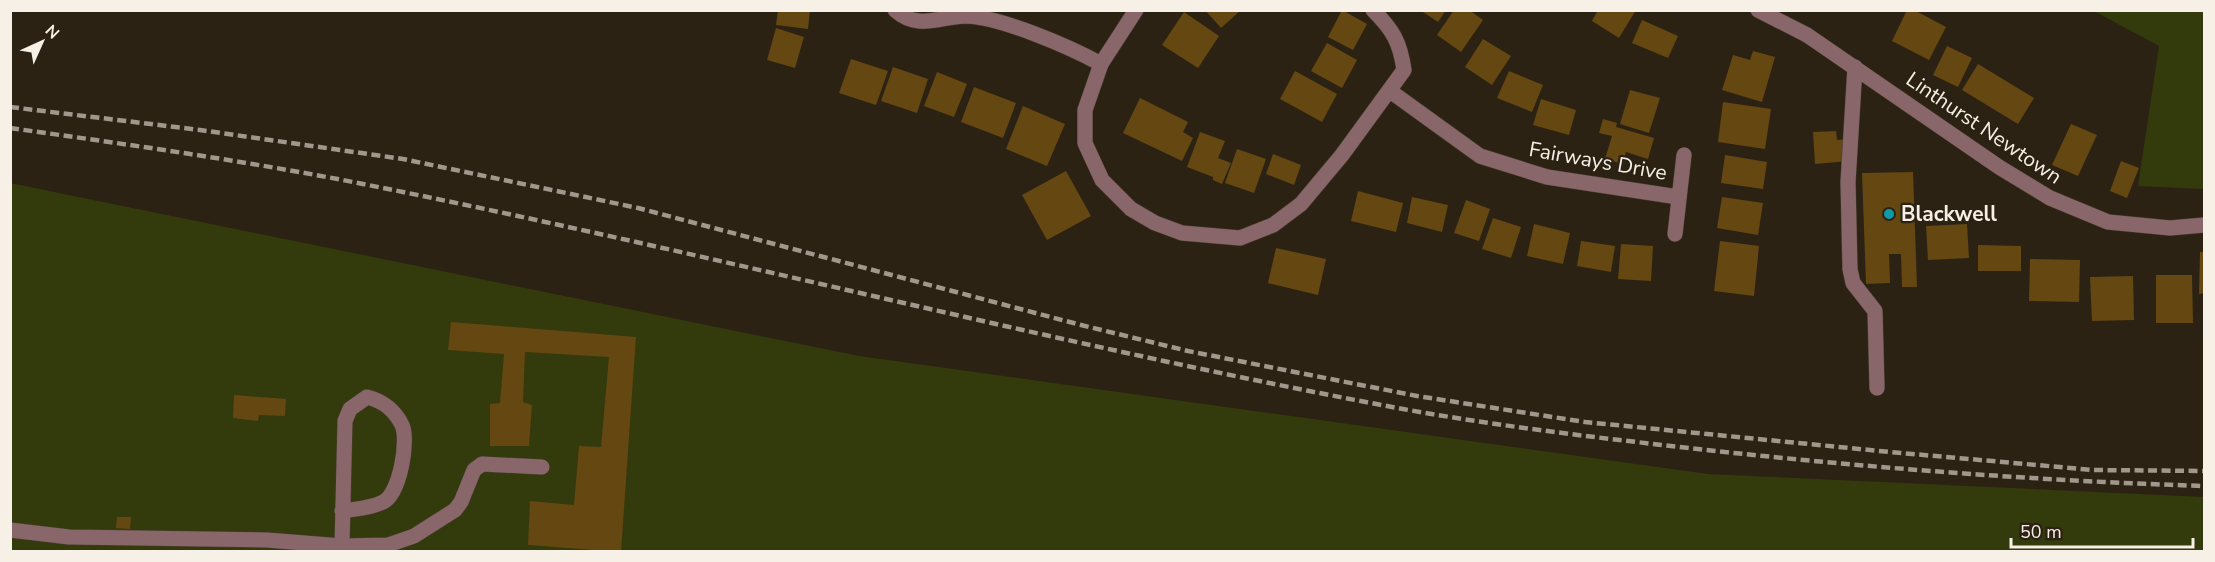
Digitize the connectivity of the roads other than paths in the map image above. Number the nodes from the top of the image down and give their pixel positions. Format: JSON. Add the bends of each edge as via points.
{"nodes":[{"id":1,"x":896,"y":10,"type":"edge"},
{"id":2,"x":1136,"y":10,"type":"edge"},
{"id":3,"x":1373,"y":10,"type":"edge"},
{"id":4,"x":1758,"y":10,"type":"edge"},
{"id":5,"x":1101,"y":64,"type":"junction"},
{"id":6,"x":1855,"y":66,"type":"junction"},
{"id":7,"x":1389,"y":91,"type":"junction"},
{"id":8,"x":1684,"y":155,"type":"dead end"},
{"id":9,"x":1678,"y":197,"type":"junction"},
{"id":10,"x":2205,"y":225,"type":"edge"},
{"id":11,"x":1675,"y":234,"type":"dead end"},
{"id":12,"x":1877,"y":388,"type":"dead end"},
{"id":13,"x":542,"y":467,"type":"dead end"},
{"id":14,"x":342,"y":512,"type":"junction"},
{"id":15,"x":10,"y":530,"type":"edge"},
{"id":16,"x":342,"y":546,"type":"junction"}],
"edges":[{"from":1,"to":5,"type":"street","via":[[925,23],[964,16],[987,18],[1078,51]]},
{"from":2,"to":5,"type":"street"},
{"from":3,"to":7,"type":"street","via":[[1390,28],[1401,50],[1404,70]]},
{"from":4,"to":6,"type":"street","name":"Linthurst Newtown"},
{"from":5,"to":7,"type":"street","via":[[1085,110],[1085,143],[1089,153],[1102,180],[1131,209],[1182,233],[1240,238],[1273,225],[1301,204]]},
{"from":6,"to":10,"type":"street","name":"Linthurst Newtown","via":[[2050,198],[2108,222],[2170,228]]},
{"from":6,"to":12,"type":"street","via":[[1848,182],[1850,269],[1853,283],[1875,311]]},
{"from":7,"to":9,"type":"street","name":"Fairways Drive","via":[[1480,156],[1547,177]]},
{"from":8,"to":9,"type":"street","name":"Fairways Drive"},
{"from":9,"to":11,"type":"street","name":"Fairways Drive"},
{"from":13,"to":16,"type":"street","via":[[482,464],[474,470],[455,510],[414,536],[388,545]]},
{"from":14,"to":14,"type":"street","via":[[384,502],[398,485],[403,427],[381,400],[367,397],[350,409],[345,421]]},
{"from":14,"to":16,"type":"street"},
{"from":15,"to":16,"type":"street","via":[[69,537],[267,540]]}]}
